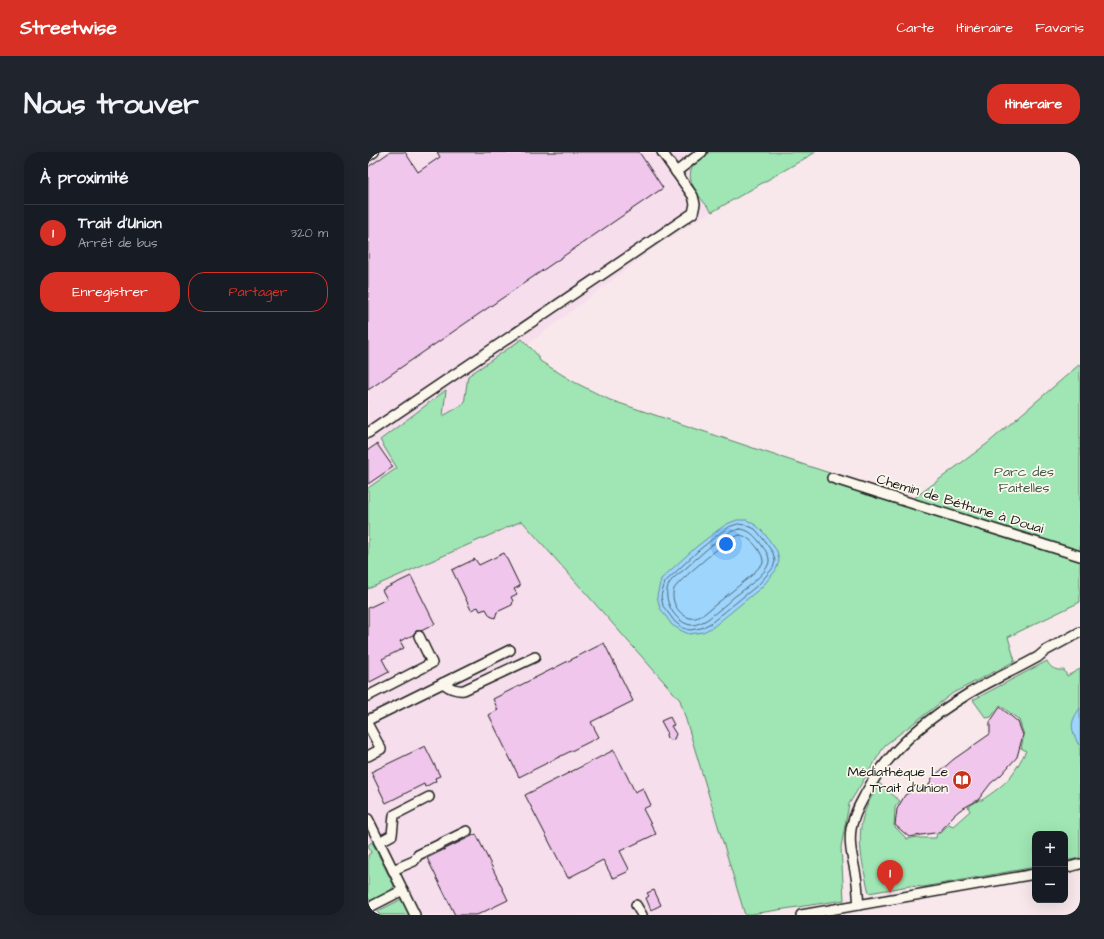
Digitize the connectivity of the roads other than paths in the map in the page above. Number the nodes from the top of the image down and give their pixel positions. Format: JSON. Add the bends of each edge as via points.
{"nodes":[{"id":1,"x":374,"y":152,"type":"edge"},
{"id":2,"x":662,"y":152,"type":"edge"},
{"id":3,"x":702,"y":152,"type":"edge"},
{"id":4,"x":368,"y":156,"type":"edge"},
{"id":5,"x":676,"y":172,"type":"junction"},
{"id":6,"x":368,"y":433,"type":"edge"},
{"id":7,"x":832,"y":478,"type":"dead end"},
{"id":8,"x":1080,"y":556,"type":"edge"},
{"id":9,"x":1080,"y":632,"type":"edge"},
{"id":10,"x":419,"y":636,"type":"dead end"},
{"id":11,"x":510,"y":650,"type":"dead end"},
{"id":12,"x":535,"y":657,"type":"dead end"},
{"id":13,"x":443,"y":683,"type":"junction"},
{"id":14,"x":368,"y":696,"type":"edge"},
{"id":15,"x":368,"y":720,"type":"edge"},
{"id":16,"x":368,"y":725,"type":"edge"},
{"id":17,"x":368,"y":756,"type":"edge"},
{"id":18,"x":429,"y":797,"type":"dead end"},
{"id":19,"x":368,"y":819,"type":"edge"},
{"id":20,"x":467,"y":831,"type":"dead end"},
{"id":21,"x":371,"y":834,"type":"edge"},
{"id":22,"x":379,"y":842,"type":"junction"},
{"id":23,"x":1080,"y":864,"type":"edge"},
{"id":24,"x":1068,"y":867,"type":"edge"},
{"id":25,"x":393,"y":870,"type":"junction"},
{"id":26,"x":1032,"y":875,"type":"edge"},
{"id":27,"x":403,"y":890,"type":"junction"},
{"id":28,"x":636,"y":905,"type":"dead end"},
{"id":29,"x":859,"y":905,"type":"junction"},
{"id":30,"x":368,"y":910,"type":"edge"},
{"id":31,"x":369,"y":915,"type":"edge"},
{"id":32,"x":415,"y":915,"type":"edge"},
{"id":33,"x":642,"y":915,"type":"edge"},
{"id":34,"x":801,"y":915,"type":"edge"}],
"edges":[{"from":1,"to":4,"type":"street"},
{"from":2,"to":5,"type":"street"},
{"from":3,"to":5,"type":"street"},
{"from":5,"to":6,"type":"street","via":[[693,196],[693,213]]},
{"from":7,"to":8,"type":"street","name":"Chemin de Béthune à Douai"},
{"from":9,"to":29,"type":"street","via":[[945,709],[915,732],[880,770],[857,808],[851,829],[850,850]]},
{"from":10,"to":14,"type":"street","via":[[432,663]]},
{"from":11,"to":13,"type":"street"},
{"from":12,"to":13,"type":"street","via":[[464,690],[450,688]]},
{"from":13,"to":15,"type":"street"},
{"from":16,"to":17,"type":"street","via":[[381,749]]},
{"from":18,"to":22,"type":"street","via":[[394,815],[392,835]]},
{"from":19,"to":21,"type":"street"},
{"from":20,"to":25,"type":"street"},
{"from":21,"to":22,"type":"street"},
{"from":22,"to":25,"type":"street"},
{"from":23,"to":24,"type":"street"},
{"from":25,"to":27,"type":"street"},
{"from":26,"to":29,"type":"street"},
{"from":27,"to":30,"type":"street"},
{"from":27,"to":32,"type":"street"},
{"from":28,"to":33,"type":"street"},
{"from":29,"to":34,"type":"street"},
{"from":30,"to":31,"type":"street"}]}
